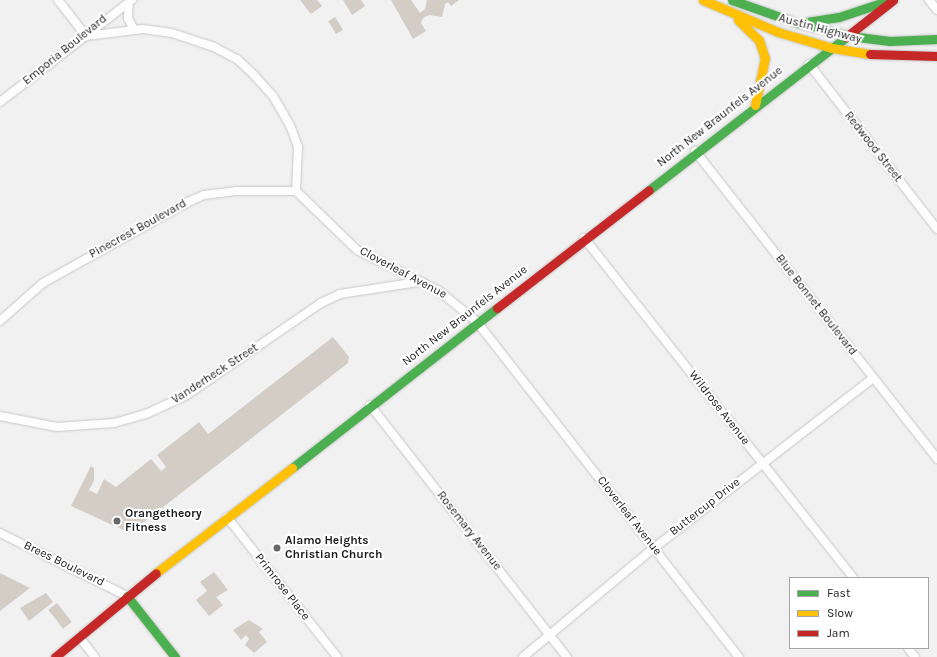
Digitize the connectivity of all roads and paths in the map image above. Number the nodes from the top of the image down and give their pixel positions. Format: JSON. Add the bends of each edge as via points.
{"nodes":[{"id":1,"x":58,"y":0,"type":"edge"},
{"id":2,"x":703,"y":0,"type":"edge"},
{"id":3,"x":732,"y":0,"type":"edge"},
{"id":4,"x":890,"y":0,"type":"edge"},
{"id":5,"x":893,"y":0,"type":"edge"},
{"id":6,"x":929,"y":0,"type":"edge"},
{"id":7,"x":131,"y":1,"type":"edge"},
{"id":8,"x":937,"y":10,"type":"edge"},
{"id":9,"x":727,"y":11,"type":"junction"},
{"id":10,"x":797,"y":23,"type":"junction"},
{"id":11,"x":134,"y":30,"type":"junction"},
{"id":12,"x":86,"y":36,"type":"junction"},
{"id":13,"x":850,"y":36,"type":"junction"},
{"id":14,"x":937,"y":39,"type":"edge"},
{"id":15,"x":832,"y":48,"type":"junction"},
{"id":16,"x":937,"y":56,"type":"edge"},
{"id":17,"x":809,"y":64,"type":"junction"},
{"id":18,"x":0,"y":102,"type":"edge"},
{"id":19,"x":755,"y":105,"type":"junction"},
{"id":20,"x":696,"y":151,"type":"junction"},
{"id":21,"x":296,"y":191,"type":"junction"},
{"id":22,"x":937,"y":229,"type":"edge"},
{"id":23,"x":584,"y":238,"type":"junction"},
{"id":24,"x":419,"y":282,"type":"junction"},
{"id":25,"x":0,"y":320,"type":"edge"},
{"id":26,"x":477,"y":322,"type":"junction"},
{"id":27,"x":873,"y":378,"type":"junction"},
{"id":28,"x":370,"y":406,"type":"junction"},
{"id":29,"x":0,"y":416,"type":"edge"},
{"id":30,"x":937,"y":459,"type":"edge"},
{"id":31,"x":762,"y":463,"type":"junction"},
{"id":32,"x":227,"y":517,"type":"junction"},
{"id":33,"x":0,"y":533,"type":"edge"},
{"id":34,"x":654,"y":548,"type":"junction"},
{"id":35,"x":851,"y":577,"type":"edge"},
{"id":36,"x":127,"y":596,"type":"junction"},
{"id":37,"x":550,"y":635,"type":"junction"},
{"id":38,"x":80,"y":638,"type":"junction"},
{"id":39,"x":909,"y":649,"type":"edge"},
{"id":40,"x":55,"y":657,"type":"edge"},
{"id":41,"x":95,"y":657,"type":"edge"},
{"id":42,"x":175,"y":657,"type":"edge"},
{"id":43,"x":337,"y":657,"type":"edge"},
{"id":44,"x":523,"y":657,"type":"edge"},
{"id":45,"x":568,"y":657,"type":"edge"},
{"id":46,"x":739,"y":657,"type":"edge"},
{"id":47,"x":915,"y":657,"type":"edge"}],
"edges":[{"from":1,"to":12,"type":"street"},
{"from":2,"to":9,"type":"street","name":"Austin Highway"},
{"from":3,"to":10,"type":"street","name":"Austin Highway"},
{"from":4,"to":10,"type":"street","via":[[828,20]]},
{"from":5,"to":13,"type":"street","name":"North New Braunfels Avenue"},
{"from":6,"to":8,"type":"street"},
{"from":7,"to":11,"type":"street","via":[[128,18]]},
{"from":7,"to":12,"type":"street","name":"Emporia Boulevard"},
{"from":9,"to":15,"type":"street","name":"Austin Highway"},
{"from":9,"to":19,"type":"street","via":[[759,40],[765,58]]},
{"from":10,"to":13,"type":"street","name":"Austin Highway"},
{"from":11,"to":12,"type":"street"},
{"from":11,"to":21,"type":"street","via":[[157,30],[201,41],[237,59],[254,75],[273,96],[290,125],[298,147]]},
{"from":12,"to":18,"type":"street","name":"Emporia Boulevard"},
{"from":13,"to":14,"type":"street","name":"Austin Highway","via":[[890,41]]},
{"from":13,"to":15,"type":"street","name":"North New Braunfels Avenue"},
{"from":15,"to":16,"type":"street","name":"Austin Highway","via":[[874,55]]},
{"from":15,"to":17,"type":"street","name":"North New Braunfels Avenue"},
{"from":17,"to":19,"type":"street","name":"North New Braunfels Avenue"},
{"from":17,"to":22,"type":"street","name":"Redwood Street"},
{"from":19,"to":20,"type":"street","name":"North New Braunfels Avenue"},
{"from":20,"to":23,"type":"street","name":"North New Braunfels Avenue"},
{"from":20,"to":27,"type":"street","name":"Blue Bonnet Boulevard"},
{"from":21,"to":24,"type":"street","name":"Cloverleaf Avenue","via":[[357,250]]},
{"from":21,"to":25,"type":"street","name":"Pinecrest Boulevard","via":[[218,193],[188,202],[43,283]]},
{"from":23,"to":26,"type":"street","name":"North New Braunfels Avenue"},
{"from":23,"to":31,"type":"street","name":"Wildrose Avenue"},
{"from":24,"to":26,"type":"street","name":"Cloverleaf Avenue","via":[[449,296]]},
{"from":24,"to":29,"type":"street","name":"Vanderheck Street","via":[[340,294],[321,302],[187,395],[146,414],[114,423],[57,427]]},
{"from":26,"to":28,"type":"street","name":"North New Braunfels Avenue"},
{"from":26,"to":34,"type":"street","name":"Cloverleaf Avenue"},
{"from":27,"to":30,"type":"street","name":"Blue Bonnet Boulevard"},
{"from":27,"to":31,"type":"street","name":"Buttercup Drive"},
{"from":28,"to":32,"type":"street","name":"North New Braunfels Avenue"},
{"from":28,"to":37,"type":"street","name":"Rosemary Avenue"},
{"from":31,"to":34,"type":"street","name":"Buttercup Drive"},
{"from":31,"to":35,"type":"street","name":"Wildrose Avenue"},
{"from":32,"to":36,"type":"street","name":"North New Braunfels Avenue"},
{"from":32,"to":43,"type":"street","name":"Primrose Place"},
{"from":33,"to":36,"type":"street","name":"Brees Boulevard"},
{"from":34,"to":37,"type":"street","name":"Buttercup Drive"},
{"from":34,"to":46,"type":"street","name":"Cloverleaf Avenue"},
{"from":36,"to":38,"type":"street","name":"North New Braunfels Avenue"},
{"from":36,"to":42,"type":"street"},
{"from":37,"to":44,"type":"street","name":"Buttercup Drive"},
{"from":37,"to":45,"type":"street","name":"Rosemary Avenue"},
{"from":38,"to":40,"type":"street","name":"North New Braunfels Avenue"},
{"from":38,"to":41,"type":"street"},
{"from":39,"to":47,"type":"street"}]}
